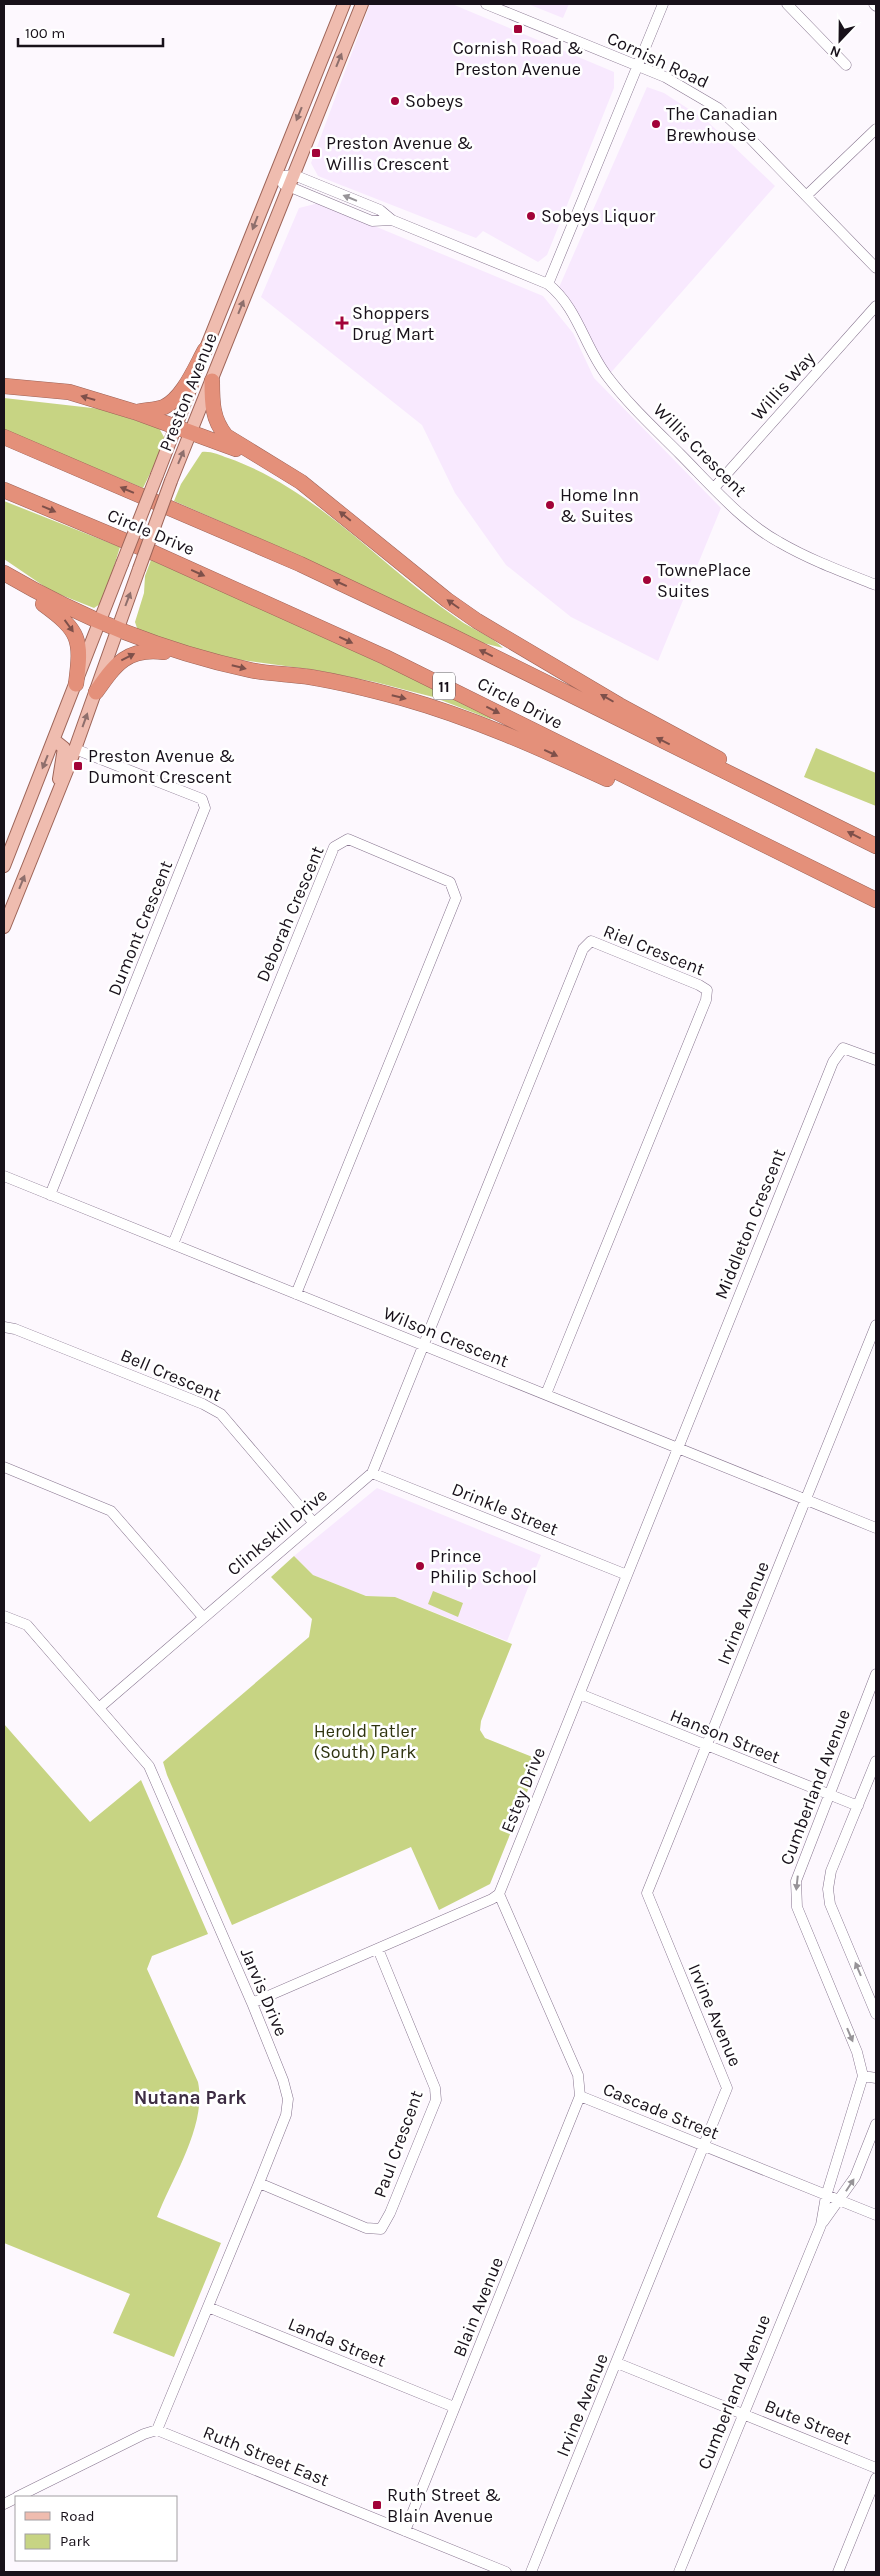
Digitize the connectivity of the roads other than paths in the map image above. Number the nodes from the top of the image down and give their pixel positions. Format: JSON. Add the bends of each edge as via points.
{"nodes":[{"id":1,"x":344,"y":4,"type":"edge"},
{"id":2,"x":362,"y":4,"type":"edge"},
{"id":3,"x":486,"y":4,"type":"edge"},
{"id":4,"x":663,"y":4,"type":"edge"},
{"id":5,"x":787,"y":4,"type":"edge"},
{"id":6,"x":846,"y":65,"type":"dead end"},
{"id":7,"x":638,"y":66,"type":"junction"},
{"id":8,"x":876,"y":129,"type":"edge"},
{"id":9,"x":294,"y":176,"type":"junction"},
{"id":10,"x":274,"y":178,"type":"junction"},
{"id":11,"x":289,"y":188,"type":"junction"},
{"id":12,"x":806,"y":196,"type":"junction"},
{"id":13,"x":392,"y":220,"type":"junction"},
{"id":14,"x":876,"y":268,"type":"edge"},
{"id":15,"x":548,"y":284,"type":"junction"},
{"id":16,"x":876,"y":306,"type":"edge"},
{"id":17,"x":205,"y":350,"type":"junction"},
{"id":18,"x":212,"y":381,"type":"junction"},
{"id":19,"x":4,"y":386,"type":"edge"},
{"id":20,"x":135,"y":412,"type":"junction"},
{"id":21,"x":175,"y":426,"type":"junction"},
{"id":22,"x":192,"y":433,"type":"junction"},
{"id":23,"x":4,"y":438,"type":"edge"},
{"id":24,"x":272,"y":464,"type":"junction"},
{"id":25,"x":714,"y":488,"type":"junction"},
{"id":26,"x":4,"y":490,"type":"edge"},
{"id":27,"x":4,"y":574,"type":"edge"},
{"id":28,"x":876,"y":585,"type":"edge"},
{"id":29,"x":100,"y":622,"type":"junction"},
{"id":30,"x":116,"y":629,"type":"junction"},
{"id":31,"x":192,"y":656,"type":"junction"},
{"id":32,"x":76,"y":684,"type":"junction"},
{"id":33,"x":96,"y":692,"type":"junction"},
{"id":34,"x":54,"y":740,"type":"junction"},
{"id":35,"x":75,"y":748,"type":"junction"},
{"id":36,"x":56,"y":796,"type":"junction"},
{"id":37,"x":833,"y":824,"type":"junction"},
{"id":38,"x":876,"y":846,"type":"edge"},
{"id":39,"x":4,"y":866,"type":"edge"},
{"id":40,"x":820,"y":872,"type":"junction"},
{"id":41,"x":876,"y":900,"type":"edge"},
{"id":42,"x":4,"y":927,"type":"edge"},
{"id":43,"x":876,"y":1060,"type":"edge"},
{"id":44,"x":4,"y":1176,"type":"edge"},
{"id":45,"x":50,"y":1195,"type":"junction"},
{"id":46,"x":173,"y":1244,"type":"junction"},
{"id":47,"x":296,"y":1294,"type":"junction"},
{"id":48,"x":876,"y":1325,"type":"edge"},
{"id":49,"x":4,"y":1327,"type":"edge"},
{"id":50,"x":423,"y":1346,"type":"junction"},
{"id":51,"x":546,"y":1394,"type":"junction"},
{"id":52,"x":678,"y":1448,"type":"junction"},
{"id":53,"x":4,"y":1467,"type":"edge"},
{"id":54,"x":372,"y":1472,"type":"junction"},
{"id":55,"x":807,"y":1499,"type":"junction"},
{"id":56,"x":313,"y":1522,"type":"junction"},
{"id":57,"x":876,"y":1528,"type":"edge"},
{"id":58,"x":627,"y":1576,"type":"junction"},
{"id":59,"x":4,"y":1616,"type":"edge"},
{"id":60,"x":203,"y":1617,"type":"junction"},
{"id":61,"x":876,"y":1674,"type":"edge"},
{"id":62,"x":580,"y":1694,"type":"junction"},
{"id":63,"x":100,"y":1707,"type":"junction"},
{"id":64,"x":707,"y":1746,"type":"junction"},
{"id":65,"x":876,"y":1761,"type":"edge"},
{"id":66,"x":828,"y":1795,"type":"junction"},
{"id":67,"x":858,"y":1806,"type":"junction"},
{"id":68,"x":499,"y":1894,"type":"junction"},
{"id":69,"x":378,"y":1949,"type":"junction"},
{"id":70,"x":252,"y":2003,"type":"junction"},
{"id":71,"x":876,"y":2014,"type":"edge"},
{"id":72,"x":863,"y":2076,"type":"junction"},
{"id":73,"x":876,"y":2078,"type":"edge"},
{"id":74,"x":580,"y":2096,"type":"junction"},
{"id":75,"x":876,"y":2124,"type":"edge"},
{"id":76,"x":704,"y":2147,"type":"junction"},
{"id":77,"x":259,"y":2183,"type":"junction"},
{"id":78,"x":826,"y":2196,"type":"junction"},
{"id":79,"x":839,"y":2201,"type":"junction"},
{"id":80,"x":876,"y":2215,"type":"edge"},
{"id":81,"x":821,"y":2225,"type":"junction"},
{"id":82,"x":208,"y":2307,"type":"junction"},
{"id":83,"x":617,"y":2363,"type":"junction"},
{"id":84,"x":454,"y":2407,"type":"junction"},
{"id":85,"x":742,"y":2414,"type":"junction"},
{"id":86,"x":157,"y":2430,"type":"junction"},
{"id":87,"x":876,"y":2468,"type":"edge"},
{"id":88,"x":876,"y":2478,"type":"edge"},
{"id":89,"x":19,"y":2496,"type":"edge"},
{"id":90,"x":405,"y":2531,"type":"junction"},
{"id":91,"x":506,"y":2572,"type":"edge"},
{"id":92,"x":531,"y":2572,"type":"edge"},
{"id":93,"x":679,"y":2572,"type":"edge"},
{"id":94,"x":838,"y":2572,"type":"edge"}],
"edges":[{"from":1,"to":10,"type":"main road","name":"Preston Avenue","one_way":true},
{"from":9,"to":2,"type":"main road","name":"Preston Avenue","one_way":true},
{"from":3,"to":7,"type":"street","name":"Cornish Road"},
{"from":4,"to":7,"type":"street"},
{"from":5,"to":6,"type":"street"},
{"from":7,"to":12,"type":"street","name":"Cornish Road","via":[[694,92],[718,108]]},
{"from":7,"to":15,"type":"street"},
{"from":8,"to":12,"type":"street"},
{"from":9,"to":10,"type":"street","name":"Willis Crescent"},
{"from":9,"to":11,"type":"main road","name":"Preston Avenue"},
{"from":13,"to":9,"type":"street","name":"Willis Crescent","one_way":true,"via":[[380,210]]},
{"from":10,"to":11,"type":"street","name":"Willis Crescent"},
{"from":10,"to":17,"type":"main road","name":"Preston Avenue","one_way":true},
{"from":11,"to":13,"type":"street","name":"Willis Crescent","via":[[372,221]]},
{"from":18,"to":11,"type":"main road","name":"Preston Avenue","one_way":true},
{"from":12,"to":14,"type":"street","name":"Cornish Road"},
{"from":13,"to":15,"type":"street","name":"Willis Crescent"},
{"from":15,"to":25,"type":"street","name":"Willis Crescent","via":[[575,316],[607,377]]},
{"from":16,"to":25,"type":"street","name":"Willis Way"},
{"from":17,"to":20,"type":"highway","via":[[188,380],[168,404]]},
{"from":17,"to":21,"type":"main road","name":"Preston Avenue"},
{"from":18,"to":22,"type":"main road","name":"Preston Avenue"},
{"from":18,"to":24,"type":"highway","via":[[218,426],[232,440]]},
{"from":20,"to":19,"type":"highway","one_way":true,"via":[[69,392]]},
{"from":20,"to":21,"type":"highway"},
{"from":21,"to":22,"type":"highway"},
{"from":21,"to":29,"type":"main road","name":"Preston Avenue","bridge":true},
{"from":22,"to":24,"type":"highway"},
{"from":30,"to":22,"type":"main road","name":"Preston Avenue","one_way":true,"bridge":true},
{"from":37,"to":23,"type":"highway","name":"Circle Drive","one_way":true,"via":[[300,564]]},
{"from":37,"to":24,"type":"highway","one_way":true,"via":[[477,621],[301,482]]},
{"from":25,"to":28,"type":"street","name":"Willis Crescent","via":[[777,542]]},
{"from":26,"to":40,"type":"highway","name":"Circle Drive","number":"11","one_way":true,"via":[[385,657]]},
{"from":27,"to":29,"type":"highway","via":[[45,598]]},
{"from":27,"to":32,"type":"highway","one_way":true,"via":[[64,619],[75,634],[80,652]]},
{"from":29,"to":30,"type":"highway"},
{"from":29,"to":32,"type":"main road","name":"Preston Avenue"},
{"from":30,"to":31,"type":"highway"},
{"from":30,"to":33,"type":"main road","name":"Preston Avenue"},
{"from":33,"to":31,"type":"highway","one_way":true,"via":[[113,668],[128,656],[151,650]]},
{"from":31,"to":40,"type":"highway","one_way":true,"via":[[251,670],[312,678],[442,710],[534,745]]},
{"from":32,"to":34,"type":"main road","name":"Preston Avenue"},
{"from":35,"to":33,"type":"main road","name":"Preston Avenue","one_way":true},
{"from":34,"to":36,"type":"main road","name":"Preston Avenue","via":[[64,748]]},
{"from":34,"to":39,"type":"main road","name":"Preston Avenue","one_way":true},
{"from":35,"to":36,"type":"main road","name":"Preston Avenue"},
{"from":35,"to":45,"type":"street","name":"Dumont Crescent","via":[[202,799],[205,808]]},
{"from":42,"to":36,"type":"main road","name":"Preston Avenue","one_way":true},
{"from":38,"to":37,"type":"highway","name":"Circle Drive","one_way":true},
{"from":40,"to":41,"type":"highway","name":"Circle Drive","number":"11"},
{"from":43,"to":52,"type":"street","name":"Middleton Crescent","via":[[843,1048],[833,1062]]},
{"from":44,"to":45,"type":"street","name":"Wilson Crescent"},
{"from":45,"to":46,"type":"street","name":"Wilson Crescent"},
{"from":46,"to":47,"type":"street","name":"Wilson Crescent"},
{"from":46,"to":47,"type":"street","name":"Deborah Crescent","via":[[334,847],[348,839],[450,882],[456,898]]},
{"from":47,"to":50,"type":"street","name":"Wilson Crescent"},
{"from":48,"to":55,"type":"street"},
{"from":49,"to":56,"type":"street","name":"Bell Crescent","via":[[168,1389],[221,1414]]},
{"from":50,"to":51,"type":"street","name":"Wilson Crescent"},
{"from":50,"to":51,"type":"street","name":"Riel Crescent","via":[[583,949],[591,941],[707,990],[706,1000]]},
{"from":50,"to":54,"type":"street","name":"Clinkskill Drive"},
{"from":51,"to":52,"type":"street","name":"Wilson Crescent"},
{"from":52,"to":55,"type":"street","name":"Wilson Crescent"},
{"from":52,"to":58,"type":"street","name":"Estey Drive"},
{"from":53,"to":60,"type":"street","via":[[112,1511]]},
{"from":54,"to":56,"type":"street","name":"Clinkskill Drive"},
{"from":54,"to":58,"type":"street","name":"Drinkle Street"},
{"from":55,"to":57,"type":"street","name":"Wilson Crescent"},
{"from":55,"to":64,"type":"street","name":"Irvine Avenue"},
{"from":56,"to":60,"type":"street","name":"Clinkskill Drive"},
{"from":58,"to":62,"type":"street","name":"Estey Drive"},
{"from":59,"to":63,"type":"street","name":"Jarvis Drive","via":[[27,1625]]},
{"from":60,"to":63,"type":"street","name":"Clinkskill Drive"},
{"from":61,"to":66,"type":"street","name":"Cumberland Avenue"},
{"from":62,"to":64,"type":"street","name":"Hanson Street"},
{"from":62,"to":68,"type":"street","name":"Estey Drive"},
{"from":63,"to":70,"type":"street","name":"Jarvis Drive","via":[[149,1766]]},
{"from":64,"to":66,"type":"street","name":"Hanson Street"},
{"from":64,"to":76,"type":"street","name":"Irvine Avenue","via":[[647,1893],[727,2088]]},
{"from":65,"to":67,"type":"street"},
{"from":66,"to":67,"type":"street","name":"Hanson Street"},
{"from":66,"to":72,"type":"street","name":"Cumberland Avenue","one_way":true,"via":[[796,1882],[797,1907],[857,2052]]},
{"from":71,"to":67,"type":"street","one_way":true,"via":[[830,1904],[828,1889]]},
{"from":68,"to":69,"type":"street"},
{"from":68,"to":74,"type":"street","name":"Cascade Street","via":[[578,2075]]},
{"from":69,"to":70,"type":"street"},
{"from":69,"to":77,"type":"street","name":"Paul Crescent","via":[[435,2088],[436,2100],[390,2213],[381,2229],[366,2228]]},
{"from":70,"to":77,"type":"street","name":"Jarvis Drive","via":[[288,2099],[286,2115]]},
{"from":72,"to":73,"type":"street"},
{"from":72,"to":78,"type":"street","name":"Cumberland Avenue"},
{"from":74,"to":76,"type":"street","name":"Cascade Street"},
{"from":74,"to":84,"type":"street","name":"Blain Avenue"},
{"from":79,"to":75,"type":"street","name":"Cumberland Avenue","one_way":true,"via":[[855,2177]]},
{"from":76,"to":78,"type":"street","name":"Cascade Street"},
{"from":76,"to":83,"type":"street","name":"Irvine Avenue"},
{"from":77,"to":82,"type":"street","name":"Jarvis Drive"},
{"from":78,"to":79,"type":"street","name":"Cascade Street"},
{"from":78,"to":81,"type":"street","name":"Cumberland Avenue"},
{"from":79,"to":80,"type":"street","name":"Cascade Street"},
{"from":79,"to":81,"type":"street","name":"Cumberland Avenue"},
{"from":81,"to":85,"type":"street","name":"Cumberland Avenue"},
{"from":82,"to":84,"type":"street","name":"Landa Street"},
{"from":82,"to":86,"type":"street","name":"Jarvis Drive"},
{"from":83,"to":85,"type":"street","name":"Bute Street"},
{"from":83,"to":92,"type":"street","name":"Irvine Avenue"},
{"from":84,"to":90,"type":"street","name":"Blain Avenue"},
{"from":85,"to":87,"type":"street","name":"Bute Street"},
{"from":85,"to":93,"type":"street","name":"Cumberland Avenue"},
{"from":86,"to":89,"type":"street"},
{"from":86,"to":90,"type":"street","name":"Ruth Street East"},
{"from":88,"to":94,"type":"street"},
{"from":90,"to":91,"type":"street","name":"Ruth Street East"}]}
